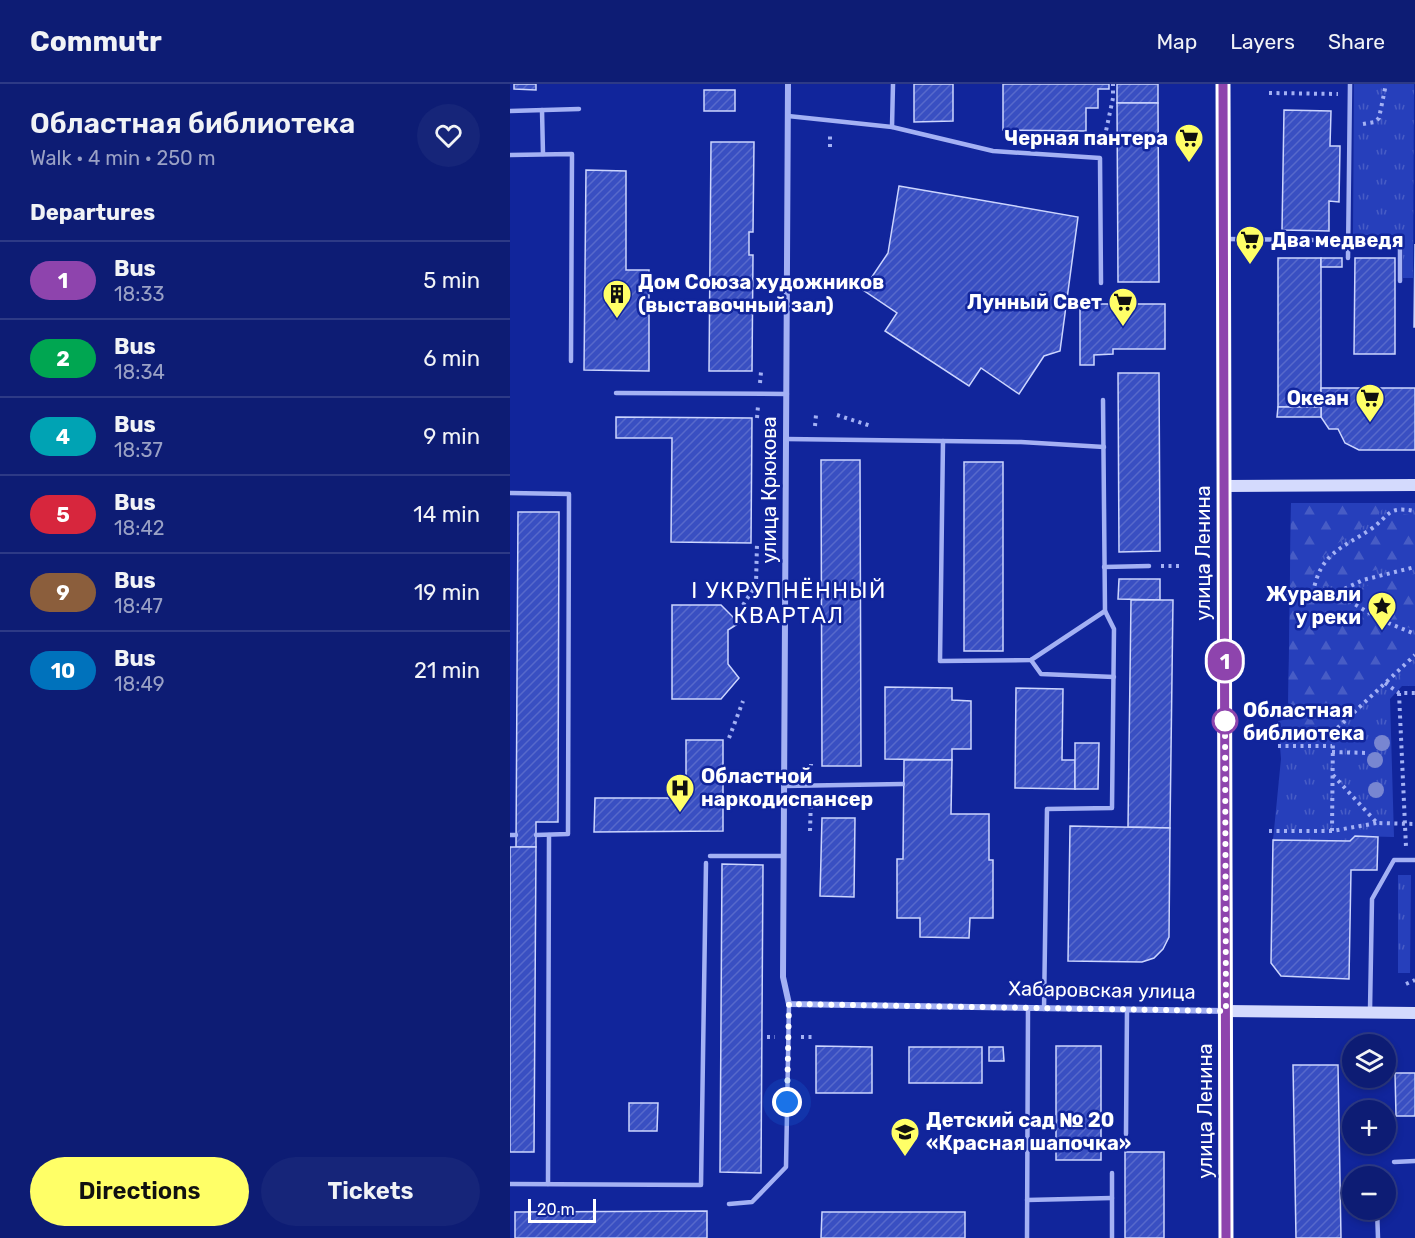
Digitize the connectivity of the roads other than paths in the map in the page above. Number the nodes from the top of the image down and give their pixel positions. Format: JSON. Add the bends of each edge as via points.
{"nodes":[{"id":1,"x":788,"y":84,"type":"edge"},
{"id":2,"x":892,"y":84,"type":"edge"},
{"id":3,"x":1223,"y":84,"type":"edge"},
{"id":4,"x":1350,"y":84,"type":"edge"},
{"id":5,"x":579,"y":109,"type":"dead end"},
{"id":6,"x":542,"y":110,"type":"junction"},
{"id":7,"x":510,"y":111,"type":"edge"},
{"id":8,"x":788,"y":116,"type":"junction"},
{"id":9,"x":892,"y":127,"type":"junction"},
{"id":10,"x":543,"y":154,"type":"junction"},
{"id":11,"x":510,"y":155,"type":"edge"},
{"id":12,"x":1224,"y":239,"type":"junction"},
{"id":13,"x":1348,"y":240,"type":"junction"},
{"id":14,"x":1348,"y":258,"type":"dead end"},
{"id":15,"x":1400,"y":281,"type":"dead end"},
{"id":16,"x":1101,"y":283,"type":"dead end"},
{"id":17,"x":571,"y":361,"type":"dead end"},
{"id":18,"x":616,"y":393,"type":"dead end"},
{"id":19,"x":787,"y":394,"type":"junction"},
{"id":20,"x":1103,"y":400,"type":"dead end"},
{"id":21,"x":786,"y":439,"type":"junction"},
{"id":22,"x":944,"y":441,"type":"junction"},
{"id":23,"x":1104,"y":447,"type":"junction"},
{"id":24,"x":1415,"y":485,"type":"edge"},
{"id":25,"x":1224,"y":486,"type":"junction"},
{"id":26,"x":510,"y":493,"type":"edge"},
{"id":27,"x":1149,"y":566,"type":"dead end"},
{"id":28,"x":1104,"y":567,"type":"junction"},
{"id":29,"x":1104,"y":611,"type":"junction"},
{"id":30,"x":1031,"y":660,"type":"junction"},
{"id":31,"x":1114,"y":677,"type":"junction"},
{"id":32,"x":903,"y":784,"type":"dead end"},
{"id":33,"x":784,"y":786,"type":"junction"},
{"id":34,"x":536,"y":835,"type":"dead end"},
{"id":35,"x":549,"y":835,"type":"junction"},
{"id":36,"x":710,"y":856,"type":"dead end"},
{"id":37,"x":783,"y":856,"type":"junction"},
{"id":38,"x":1415,"y":860,"type":"edge"},
{"id":39,"x":706,"y":862,"type":"dead end"},
{"id":40,"x":789,"y":1004,"type":"junction"},
{"id":41,"x":1028,"y":1009,"type":"junction"},
{"id":42,"x":1044,"y":1009,"type":"junction"},
{"id":43,"x":1127,"y":1010,"type":"junction"},
{"id":44,"x":1226,"y":1011,"type":"junction"},
{"id":45,"x":1370,"y":1012,"type":"junction"},
{"id":46,"x":1415,"y":1013,"type":"edge"},
{"id":47,"x":1126,"y":1134,"type":"dead end"},
{"id":48,"x":1415,"y":1161,"type":"edge"},
{"id":49,"x":1394,"y":1162,"type":"dead end"},
{"id":50,"x":1112,"y":1173,"type":"dead end"},
{"id":51,"x":510,"y":1184,"type":"edge"},
{"id":52,"x":548,"y":1184,"type":"junction"},
{"id":53,"x":1112,"y":1198,"type":"junction"},
{"id":54,"x":1027,"y":1200,"type":"junction"},
{"id":55,"x":729,"y":1204,"type":"dead end"},
{"id":56,"x":1377,"y":1220,"type":"edge"},
{"id":57,"x":1027,"y":1238,"type":"edge"},
{"id":58,"x":1112,"y":1238,"type":"edge"},
{"id":59,"x":1226,"y":1238,"type":"edge"},
{"id":60,"x":1378,"y":1238,"type":"edge"}],
"edges":[{"from":1,"to":8,"type":"street","name":"улица Крюкова"},
{"from":2,"to":9,"type":"lane"},
{"from":3,"to":12,"type":"main road","name":"улица Ленина"},
{"from":4,"to":13,"type":"lane"},
{"from":5,"to":6,"type":"lane"},
{"from":6,"to":7,"type":"lane"},
{"from":6,"to":10,"type":"lane"},
{"from":8,"to":9,"type":"lane"},
{"from":8,"to":19,"type":"street","name":"улица Крюкова"},
{"from":9,"to":16,"type":"lane","via":[[993,151],[1100,158]]},
{"from":10,"to":11,"type":"lane"},
{"from":10,"to":17,"type":"lane","via":[[572,154]]},
{"from":12,"to":13,"type":"lane"},
{"from":12,"to":25,"type":"main road","name":"улица Ленина"},
{"from":13,"to":14,"type":"lane"},
{"from":13,"to":15,"type":"lane","via":[[1400,241]]},
{"from":18,"to":19,"type":"lane"},
{"from":19,"to":21,"type":"street","name":"улица Крюкова"},
{"from":20,"to":23,"type":"lane"},
{"from":21,"to":22,"type":"lane"},
{"from":21,"to":33,"type":"street","name":"улица Крюкова"},
{"from":22,"to":23,"type":"lane"},
{"from":22,"to":30,"type":"lane","via":[[940,661]]},
{"from":23,"to":28,"type":"lane"},
{"from":24,"to":25,"type":"street"},
{"from":25,"to":44,"type":"main road","name":"улица Ленина"},
{"from":26,"to":35,"type":"lane","via":[[569,494],[568,834]]},
{"from":27,"to":28,"type":"lane"},
{"from":28,"to":29,"type":"lane"},
{"from":29,"to":30,"type":"lane"},
{"from":29,"to":31,"type":"lane","via":[[1114,629]]},
{"from":30,"to":31,"type":"lane","via":[[1041,674]]},
{"from":31,"to":42,"type":"lane","via":[[1113,808],[1047,809]]},
{"from":32,"to":33,"type":"lane"},
{"from":33,"to":37,"type":"street","name":"улица Крюкова"},
{"from":34,"to":35,"type":"lane"},
{"from":35,"to":52,"type":"lane"},
{"from":36,"to":37,"type":"lane"},
{"from":37,"to":40,"type":"street","name":"улица Крюкова","via":[[783,977]]},
{"from":38,"to":45,"type":"lane","via":[[1394,860],[1372,899]]},
{"from":39,"to":52,"type":"lane","via":[[701,1185]]},
{"from":40,"to":41,"type":"street","name":"Хабаровская улица"},
{"from":40,"to":55,"type":"lane","via":[[786,1167],[752,1202]]},
{"from":41,"to":42,"type":"street","name":"Хабаровская улица"},
{"from":41,"to":54,"type":"lane"},
{"from":42,"to":43,"type":"street","name":"Хабаровская улица"},
{"from":43,"to":44,"type":"street","name":"Хабаровская улица"},
{"from":43,"to":47,"type":"lane"},
{"from":44,"to":45,"type":"street","name":"Хабаровская улица"},
{"from":44,"to":59,"type":"main road","name":"улица Ленина"},
{"from":45,"to":46,"type":"street","name":"Хабаровская улица"},
{"from":48,"to":49,"type":"lane"},
{"from":50,"to":53,"type":"lane"},
{"from":51,"to":52,"type":"lane"},
{"from":53,"to":54,"type":"lane"},
{"from":53,"to":58,"type":"lane"},
{"from":54,"to":57,"type":"lane"},
{"from":56,"to":60,"type":"lane"}]}
